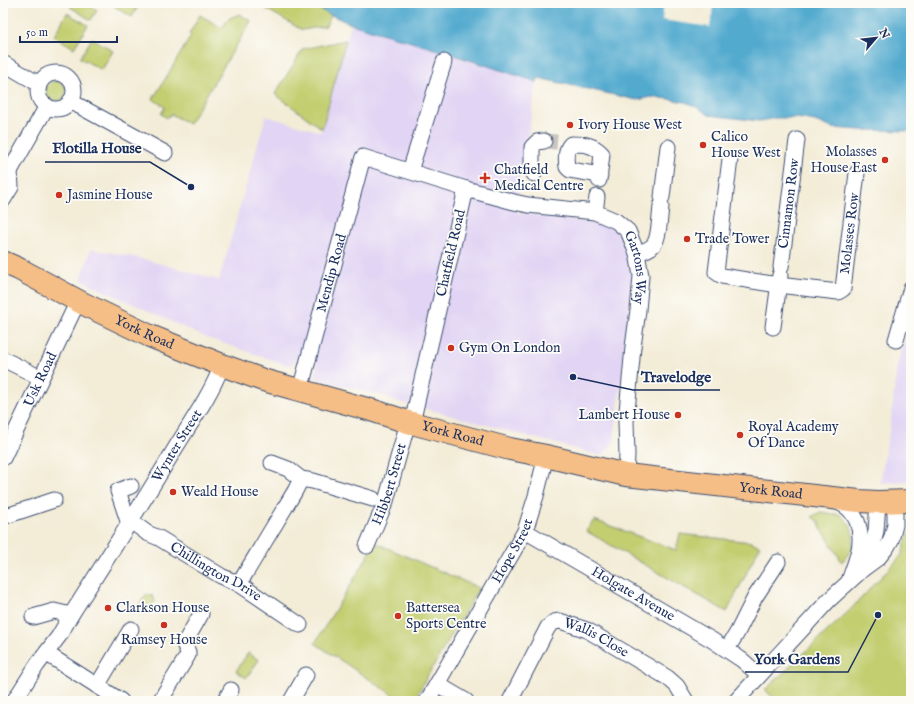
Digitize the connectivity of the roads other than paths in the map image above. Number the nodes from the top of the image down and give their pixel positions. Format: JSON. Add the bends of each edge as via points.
{"nodes":[{"id":1,"x":444,"y":62,"type":"dead end"},
{"id":2,"x":3,"y":63,"type":"edge"},
{"id":3,"x":39,"y":84,"type":"junction"},
{"id":4,"x":70,"y":102,"type":"junction"},
{"id":5,"x":47,"y":106,"type":"junction"},
{"id":6,"x":797,"y":140,"type":"dead end"},
{"id":7,"x":557,"y":142,"type":"junction"},
{"id":8,"x":668,"y":147,"type":"dead end"},
{"id":9,"x":165,"y":153,"type":"dead end"},
{"id":10,"x":730,"y":159,"type":"dead end"},
{"id":11,"x":410,"y":171,"type":"junction"},
{"id":12,"x":6,"y":173,"type":"edge"},
{"id":13,"x":857,"y":173,"type":"dead end"},
{"id":14,"x":534,"y":174,"type":"dead end"},
{"id":15,"x":466,"y":189,"type":"junction"},
{"id":16,"x":597,"y":197,"type":"dead end"},
{"id":17,"x":3,"y":200,"type":"edge"},
{"id":18,"x":595,"y":212,"type":"junction"},
{"id":19,"x":637,"y":253,"type":"junction"},
{"id":20,"x":8,"y":263,"type":"edge"},
{"id":21,"x":780,"y":276,"type":"junction"},
{"id":22,"x":911,"y":288,"type":"edge"},
{"id":23,"x":78,"y":301,"type":"junction"},
{"id":24,"x":773,"y":327,"type":"dead end"},
{"id":25,"x":896,"y":340,"type":"dead end"},
{"id":26,"x":3,"y":359,"type":"edge"},
{"id":27,"x":222,"y":365,"type":"junction"},
{"id":28,"x":41,"y":378,"type":"junction"},
{"id":29,"x":300,"y":390,"type":"junction"},
{"id":30,"x":410,"y":422,"type":"junction"},
{"id":31,"x":546,"y":456,"type":"junction"},
{"id":32,"x":3,"y":458,"type":"edge"},
{"id":33,"x":272,"y":463,"type":"dead end"},
{"id":34,"x":626,"y":475,"type":"junction"},
{"id":35,"x":301,"y":479,"type":"junction"},
{"id":36,"x":131,"y":486,"type":"dead end"},
{"id":37,"x":829,"y":498,"type":"junction"},
{"id":38,"x":373,"y":499,"type":"dead end"},
{"id":39,"x":54,"y":500,"type":"dead end"},
{"id":40,"x":895,"y":502,"type":"edge"},
{"id":41,"x":3,"y":516,"type":"edge"},
{"id":42,"x":130,"y":523,"type":"junction"},
{"id":43,"x":525,"y":532,"type":"junction"},
{"id":44,"x":367,"y":546,"type":"dead end"},
{"id":45,"x":778,"y":562,"type":"dead end"},
{"id":46,"x":848,"y":583,"type":"junction"},
{"id":47,"x":239,"y":584,"type":"junction"},
{"id":48,"x":201,"y":614,"type":"dead end"},
{"id":49,"x":71,"y":615,"type":"junction"},
{"id":50,"x":33,"y":617,"type":"dead end"},
{"id":51,"x":300,"y":625,"type":"dead end"},
{"id":52,"x":131,"y":629,"type":"dead end"},
{"id":53,"x":47,"y":653,"type":"junction"},
{"id":54,"x":736,"y":656,"type":"junction"},
{"id":55,"x":306,"y":675,"type":"dead end"},
{"id":56,"x":759,"y":675,"type":"junction"},
{"id":57,"x":437,"y":684,"type":"junction"},
{"id":58,"x":97,"y":686,"type":"junction"},
{"id":59,"x":14,"y":701,"type":"edge"},
{"id":60,"x":121,"y":701,"type":"edge"},
{"id":61,"x":160,"y":701,"type":"edge"},
{"id":62,"x":291,"y":701,"type":"edge"},
{"id":63,"x":427,"y":701,"type":"edge"},
{"id":64,"x":466,"y":701,"type":"edge"},
{"id":65,"x":510,"y":701,"type":"edge"},
{"id":66,"x":686,"y":701,"type":"edge"},
{"id":67,"x":736,"y":701,"type":"edge"}],
"edges":[{"from":1,"to":11,"type":"street"},
{"from":2,"to":3,"type":"street"},
{"from":3,"to":4,"type":"street","via":[[45,76],[60,73],[70,79],[74,90]]},
{"from":3,"to":5,"type":"street","via":[[38,94]]},
{"from":4,"to":5,"type":"street","via":[[62,108]]},
{"from":4,"to":9,"type":"street"},
{"from":5,"to":12,"type":"street"},
{"from":6,"to":21,"type":"street","name":"Cinnamon Row"},
{"from":7,"to":7,"type":"street","via":[[597,148],[602,154],[599,177],[566,167],[568,146]]},
{"from":7,"to":14,"type":"street","via":[[537,142],[532,147]]},
{"from":8,"to":19,"type":"street","via":[[657,239],[647,250]]},
{"from":10,"to":21,"type":"street","via":[[716,272],[722,276]]},
{"from":11,"to":15,"type":"street"},
{"from":11,"to":29,"type":"street","name":"Mendip Road","via":[[363,157]]},
{"from":12,"to":17,"type":"street","via":[[11,187]]},
{"from":13,"to":21,"type":"street","name":"Molasses Row","via":[[843,289],[838,292]]},
{"from":15,"to":18,"type":"street","name":"Gartons Way","via":[[528,205]]},
{"from":15,"to":30,"type":"street","name":"Chatfield Road"},
{"from":16,"to":18,"type":"street"},
{"from":18,"to":19,"type":"street","name":"Gartons Way","via":[[616,221],[628,231]]},
{"from":19,"to":34,"type":"street","name":"Gartons Way","via":[[640,276],[626,422]]},
{"from":20,"to":23,"type":"highway","name":"York Road"},
{"from":21,"to":24,"type":"street","name":"Cinnamon Row"},
{"from":22,"to":25,"type":"street"},
{"from":23,"to":27,"type":"highway","name":"York Road","via":[[150,336]]},
{"from":23,"to":28,"type":"street","name":"Usk Road"},
{"from":26,"to":28,"type":"street"},
{"from":27,"to":29,"type":"highway","name":"York Road"},
{"from":27,"to":42,"type":"street","name":"Wynter Street"},
{"from":28,"to":32,"type":"street","name":"Usk Road"},
{"from":29,"to":30,"type":"highway","name":"York Road"},
{"from":30,"to":31,"type":"highway","name":"York Road"},
{"from":30,"to":44,"type":"street","name":"Hibbert Street","via":[[386,501]]},
{"from":31,"to":34,"type":"highway","name":"York Road"},
{"from":31,"to":43,"type":"street","name":"Hope Street"},
{"from":33,"to":35,"type":"street","via":[[288,469]]},
{"from":34,"to":37,"type":"highway","name":"York Road"},
{"from":35,"to":38,"type":"street"},
{"from":35,"to":47,"type":"street"},
{"from":36,"to":42,"type":"street","name":"Wynter Street","via":[[118,491]]},
{"from":37,"to":40,"type":"highway","name":"York Road"},
{"from":37,"to":46,"type":"street","via":[[846,506],[855,516],[861,536]]},
{"from":39,"to":41,"type":"street"},
{"from":40,"to":46,"type":"street","via":[[876,531],[874,544],[863,569]]},
{"from":42,"to":47,"type":"street","name":"Chillington Drive"},
{"from":42,"to":49,"type":"street","name":"Wynter Street"},
{"from":43,"to":54,"type":"street","name":"Holgate Avenue"},
{"from":43,"to":57,"type":"street","name":"Hope Street"},
{"from":45,"to":54,"type":"street","via":[[755,597],[737,633]]},
{"from":46,"to":56,"type":"street"},
{"from":47,"to":51,"type":"street","name":"Chillington Drive"},
{"from":48,"to":61,"type":"street","via":[[184,644],[188,655]]},
{"from":49,"to":50,"type":"street","via":[[54,611]]},
{"from":49,"to":53,"type":"street","name":"Wynter Street"},
{"from":52,"to":58,"type":"street"},
{"from":53,"to":58,"type":"street"},
{"from":53,"to":59,"type":"street","name":"Wynter Street"},
{"from":54,"to":56,"type":"street","name":"Holgate Avenue"},
{"from":55,"to":62,"type":"street"},
{"from":56,"to":67,"type":"street"},
{"from":57,"to":63,"type":"street","name":"Hope Street"},
{"from":57,"to":64,"type":"street"},
{"from":58,"to":60,"type":"street"},
{"from":65,"to":66,"type":"street","name":"Wallis Close","via":[[548,627],[560,621],[587,630],[668,678],[677,686]]}]}
